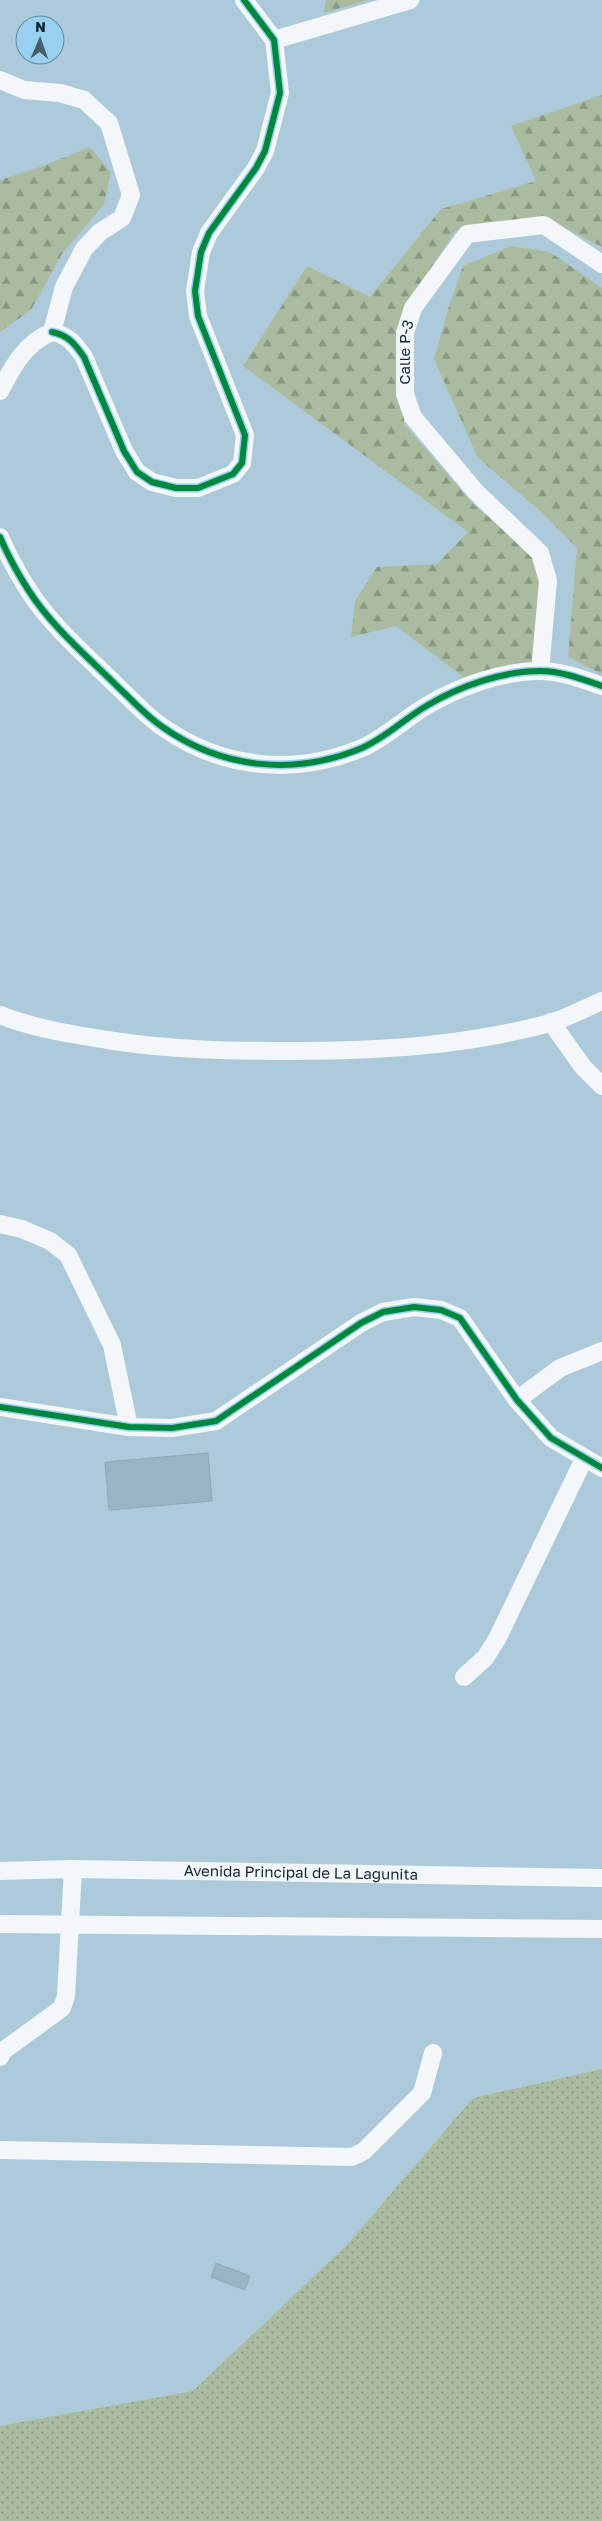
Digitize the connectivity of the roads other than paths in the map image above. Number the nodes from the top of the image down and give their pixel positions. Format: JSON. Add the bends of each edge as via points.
{"nodes":[{"id":1,"x":244,"y":0,"type":"edge"},
{"id":2,"x":410,"y":0,"type":"edge"},
{"id":3,"x":274,"y":40,"type":"junction"},
{"id":4,"x":0,"y":80,"type":"edge"},
{"id":5,"x":602,"y":264,"type":"edge"},
{"id":6,"x":52,"y":332,"type":"junction"},
{"id":7,"x":0,"y":391,"type":"edge"},
{"id":8,"x":0,"y":538,"type":"edge"},
{"id":9,"x":540,"y":671,"type":"junction"},
{"id":10,"x":602,"y":686,"type":"edge"},
{"id":11,"x":602,"y":1001,"type":"edge"},
{"id":12,"x":0,"y":1015,"type":"edge"},
{"id":13,"x":551,"y":1022,"type":"junction"},
{"id":14,"x":602,"y":1086,"type":"edge"},
{"id":15,"x":0,"y":1224,"type":"edge"},
{"id":16,"x":602,"y":1351,"type":"edge"},
{"id":17,"x":517,"y":1400,"type":"junction"},
{"id":18,"x":0,"y":1407,"type":"edge"},
{"id":19,"x":129,"y":1427,"type":"junction"},
{"id":20,"x":584,"y":1459,"type":"junction"},
{"id":21,"x":602,"y":1468,"type":"edge"},
{"id":22,"x":464,"y":1677,"type":"dead end"},
{"id":23,"x":73,"y":1869,"type":"junction"},
{"id":24,"x":0,"y":1870,"type":"edge"},
{"id":25,"x":602,"y":1878,"type":"edge"},
{"id":26,"x":70,"y":1923,"type":"junction"},
{"id":27,"x":0,"y":1924,"type":"edge"},
{"id":28,"x":602,"y":1929,"type":"edge"},
{"id":29,"x":433,"y":2053,"type":"dead end"},
{"id":30,"x":0,"y":2057,"type":"edge"},
{"id":31,"x":0,"y":2150,"type":"edge"}],
"edges":[{"from":1,"to":3,"type":"street"},
{"from":2,"to":3,"type":"street"},
{"from":3,"to":6,"type":"street","via":[[280,93],[264,151],[256,168],[210,233],[201,252],[195,291],[198,316],[245,435],[242,463],[233,474],[198,488],[176,488],[152,482],[137,472],[124,451],[84,357],[63,334]]},
{"from":4,"to":6,"type":"street","via":[[24,90],[60,93],[84,100],[109,123],[131,195],[122,218],[100,232],[84,249],[64,287]]},
{"from":5,"to":9,"type":"street","name":"Calle P-3","via":[[544,225],[467,234],[413,308],[405,333],[405,394],[413,417],[476,492],[540,553],[548,581]]},
{"from":6,"to":7,"type":"street","via":[[39,337],[28,347],[14,364]]},
{"from":8,"to":9,"type":"street","via":[[30,592],[65,635],[134,703],[162,728],[188,743],[228,759],[267,766],[326,760],[376,741],[428,705],[465,688],[503,676]]},
{"from":9,"to":10,"type":"street","via":[[575,676]]},
{"from":11,"to":13,"type":"street"},
{"from":12,"to":13,"type":"street","via":[[72,1035],[212,1051],[416,1048],[461,1042]]},
{"from":13,"to":14,"type":"street","via":[[583,1067]]},
{"from":15,"to":19,"type":"street","via":[[50,1241],[68,1255],[112,1345]]},
{"from":16,"to":17,"type":"street","via":[[560,1368]]},
{"from":17,"to":19,"type":"street","via":[[460,1318],[441,1310],[414,1307],[383,1312],[361,1323],[216,1421],[172,1428]]},
{"from":17,"to":20,"type":"street","via":[[551,1438]]},
{"from":18,"to":19,"type":"street"},
{"from":20,"to":21,"type":"street"},
{"from":20,"to":22,"type":"street","via":[[497,1639],[485,1658]]},
{"from":23,"to":24,"type":"street","name":"Avenida Principal de La Lagunita"},
{"from":23,"to":25,"type":"street","name":"Avenida Principal de La Lagunita"},
{"from":23,"to":26,"type":"street"},
{"from":26,"to":27,"type":"street"},
{"from":26,"to":28,"type":"street"},
{"from":26,"to":30,"type":"street","via":[[66,1996],[62,2008],[3,2051]]},
{"from":29,"to":31,"type":"street","via":[[422,2093],[364,2151],[352,2157]]}]}
